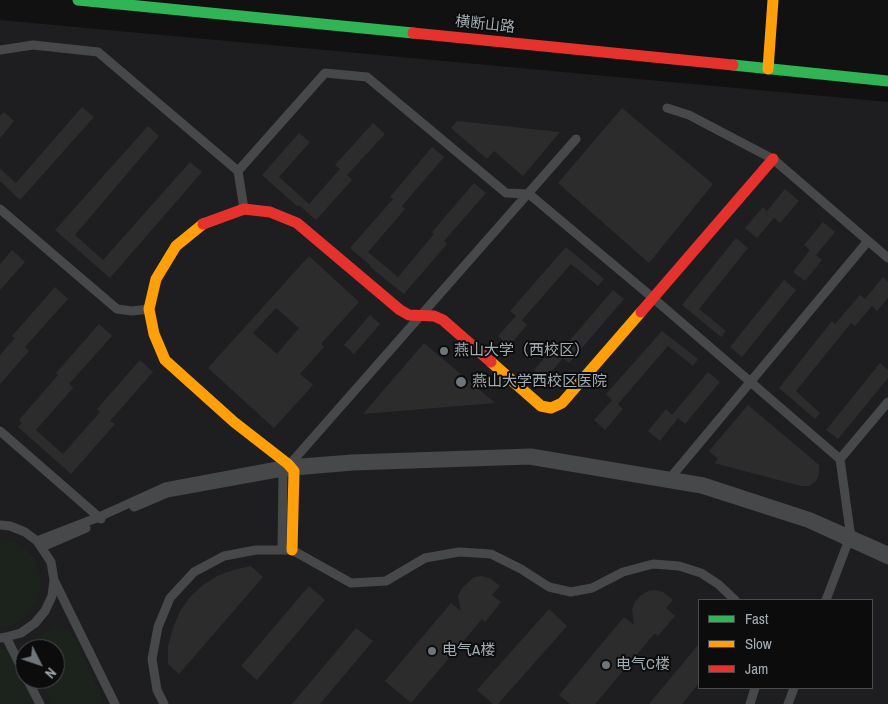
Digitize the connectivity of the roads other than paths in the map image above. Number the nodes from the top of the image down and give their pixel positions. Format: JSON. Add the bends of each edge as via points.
{"nodes":[{"id":1,"x":78,"y":0,"type":"edge"},
{"id":2,"x":772,"y":0,"type":"edge"},
{"id":3,"x":0,"y":50,"type":"edge"},
{"id":4,"x":768,"y":69,"type":"junction"},
{"id":5,"x":888,"y":81,"type":"edge"},
{"id":6,"x":667,"y":108,"type":"dead end"},
{"id":7,"x":576,"y":139,"type":"dead end"},
{"id":8,"x":773,"y":159,"type":"junction"},
{"id":9,"x":238,"y":171,"type":"junction"},
{"id":10,"x":529,"y":194,"type":"junction"},
{"id":11,"x":0,"y":209,"type":"edge"},
{"id":12,"x":244,"y":209,"type":"junction"},
{"id":13,"x":868,"y":241,"type":"junction"},
{"id":14,"x":888,"y":258,"type":"edge"},
{"id":15,"x":653,"y":298,"type":"junction"},
{"id":16,"x":150,"y":309,"type":"junction"},
{"id":17,"x":421,"y":316,"type":"junction"},
{"id":18,"x":750,"y":382,"type":"junction"},
{"id":19,"x":888,"y":402,"type":"edge"},
{"id":20,"x":0,"y":431,"type":"edge"},
{"id":21,"x":840,"y":459,"type":"junction"},
{"id":22,"x":289,"y":469,"type":"junction"},
{"id":23,"x":670,"y":480,"type":"junction"},
{"id":24,"x":101,"y":519,"type":"junction"},
{"id":25,"x":0,"y":525,"type":"edge"},
{"id":26,"x":850,"y":540,"type":"junction"},
{"id":27,"x":40,"y":544,"type":"junction"},
{"id":28,"x":287,"y":550,"type":"junction"},
{"id":29,"x":888,"y":552,"type":"edge"},
{"id":30,"x":888,"y":560,"type":"edge"},
{"id":31,"x":54,"y":580,"type":"junction"},
{"id":32,"x":734,"y":599,"type":"edge"},
{"id":33,"x":826,"y":599,"type":"edge"},
{"id":34,"x":3,"y":638,"type":"edge"},
{"id":35,"x":15,"y":658,"type":"edge"},
{"id":36,"x":32,"y":689,"type":"edge"},
{"id":37,"x":755,"y":689,"type":"edge"},
{"id":38,"x":794,"y":689,"type":"edge"},
{"id":39,"x":40,"y":704,"type":"edge"},
{"id":40,"x":115,"y":704,"type":"edge"},
{"id":41,"x":164,"y":704,"type":"edge"},
{"id":42,"x":750,"y":704,"type":"edge"},
{"id":43,"x":788,"y":704,"type":"edge"}],
"edges":[{"from":1,"to":4,"type":"street","name":"横断山路"},
{"from":2,"to":4,"type":"street"},
{"from":3,"to":9,"type":"street","via":[[32,45],[98,52]]},
{"from":4,"to":5,"type":"street","name":"横断山路"},
{"from":6,"to":8,"type":"street","via":[[689,115]]},
{"from":7,"to":10,"type":"street"},
{"from":8,"to":13,"type":"street"},
{"from":8,"to":15,"type":"street"},
{"from":9,"to":10,"type":"street","via":[[325,73],[367,77],[506,193]]},
{"from":9,"to":12,"type":"street"},
{"from":10,"to":15,"type":"street"},
{"from":10,"to":17,"type":"street"},
{"from":11,"to":16,"type":"street","via":[[116,309]]},
{"from":12,"to":16,"type":"street","via":[[204,223],[176,246],[156,279]]},
{"from":12,"to":17,"type":"street","via":[[270,212],[297,223],[400,310]]},
{"from":13,"to":14,"type":"street"},
{"from":13,"to":18,"type":"street"},
{"from":15,"to":17,"type":"street","via":[[562,403],[551,408],[541,406],[442,320]]},
{"from":15,"to":18,"type":"street"},
{"from":16,"to":22,"type":"street","via":[[154,334],[165,360]]},
{"from":17,"to":22,"type":"street"},
{"from":18,"to":21,"type":"street"},
{"from":18,"to":23,"type":"street"},
{"from":19,"to":21,"type":"street"},
{"from":20,"to":24,"type":"street"},
{"from":21,"to":26,"type":"street"},
{"from":22,"to":23,"type":"street","via":[[529,460]]},
{"from":22,"to":24,"type":"street","via":[[165,487]]},
{"from":22,"to":28,"type":"street"},
{"from":23,"to":26,"type":"street","via":[[808,523]]},
{"from":24,"to":27,"type":"street"},
{"from":25,"to":27,"type":"street","via":[[25,532]]},
{"from":26,"to":29,"type":"street"},
{"from":26,"to":30,"type":"street"},
{"from":26,"to":33,"type":"street"},
{"from":27,"to":31,"type":"street","via":[[51,562]]},
{"from":28,"to":32,"type":"street","via":[[351,583],[386,581],[425,558],[459,552],[491,554],[549,587],[571,592],[592,588],[623,572],[653,564],[679,566],[701,573]]},
{"from":28,"to":41,"type":"street","via":[[256,550],[224,556],[194,572],[170,598],[158,626],[152,659],[157,690]]},
{"from":31,"to":34,"type":"street","via":[[52,596],[35,623],[22,632]]},
{"from":31,"to":40,"type":"street"},
{"from":34,"to":35,"type":"street"},
{"from":36,"to":39,"type":"street"},
{"from":37,"to":42,"type":"street"},
{"from":38,"to":43,"type":"street"}]}
